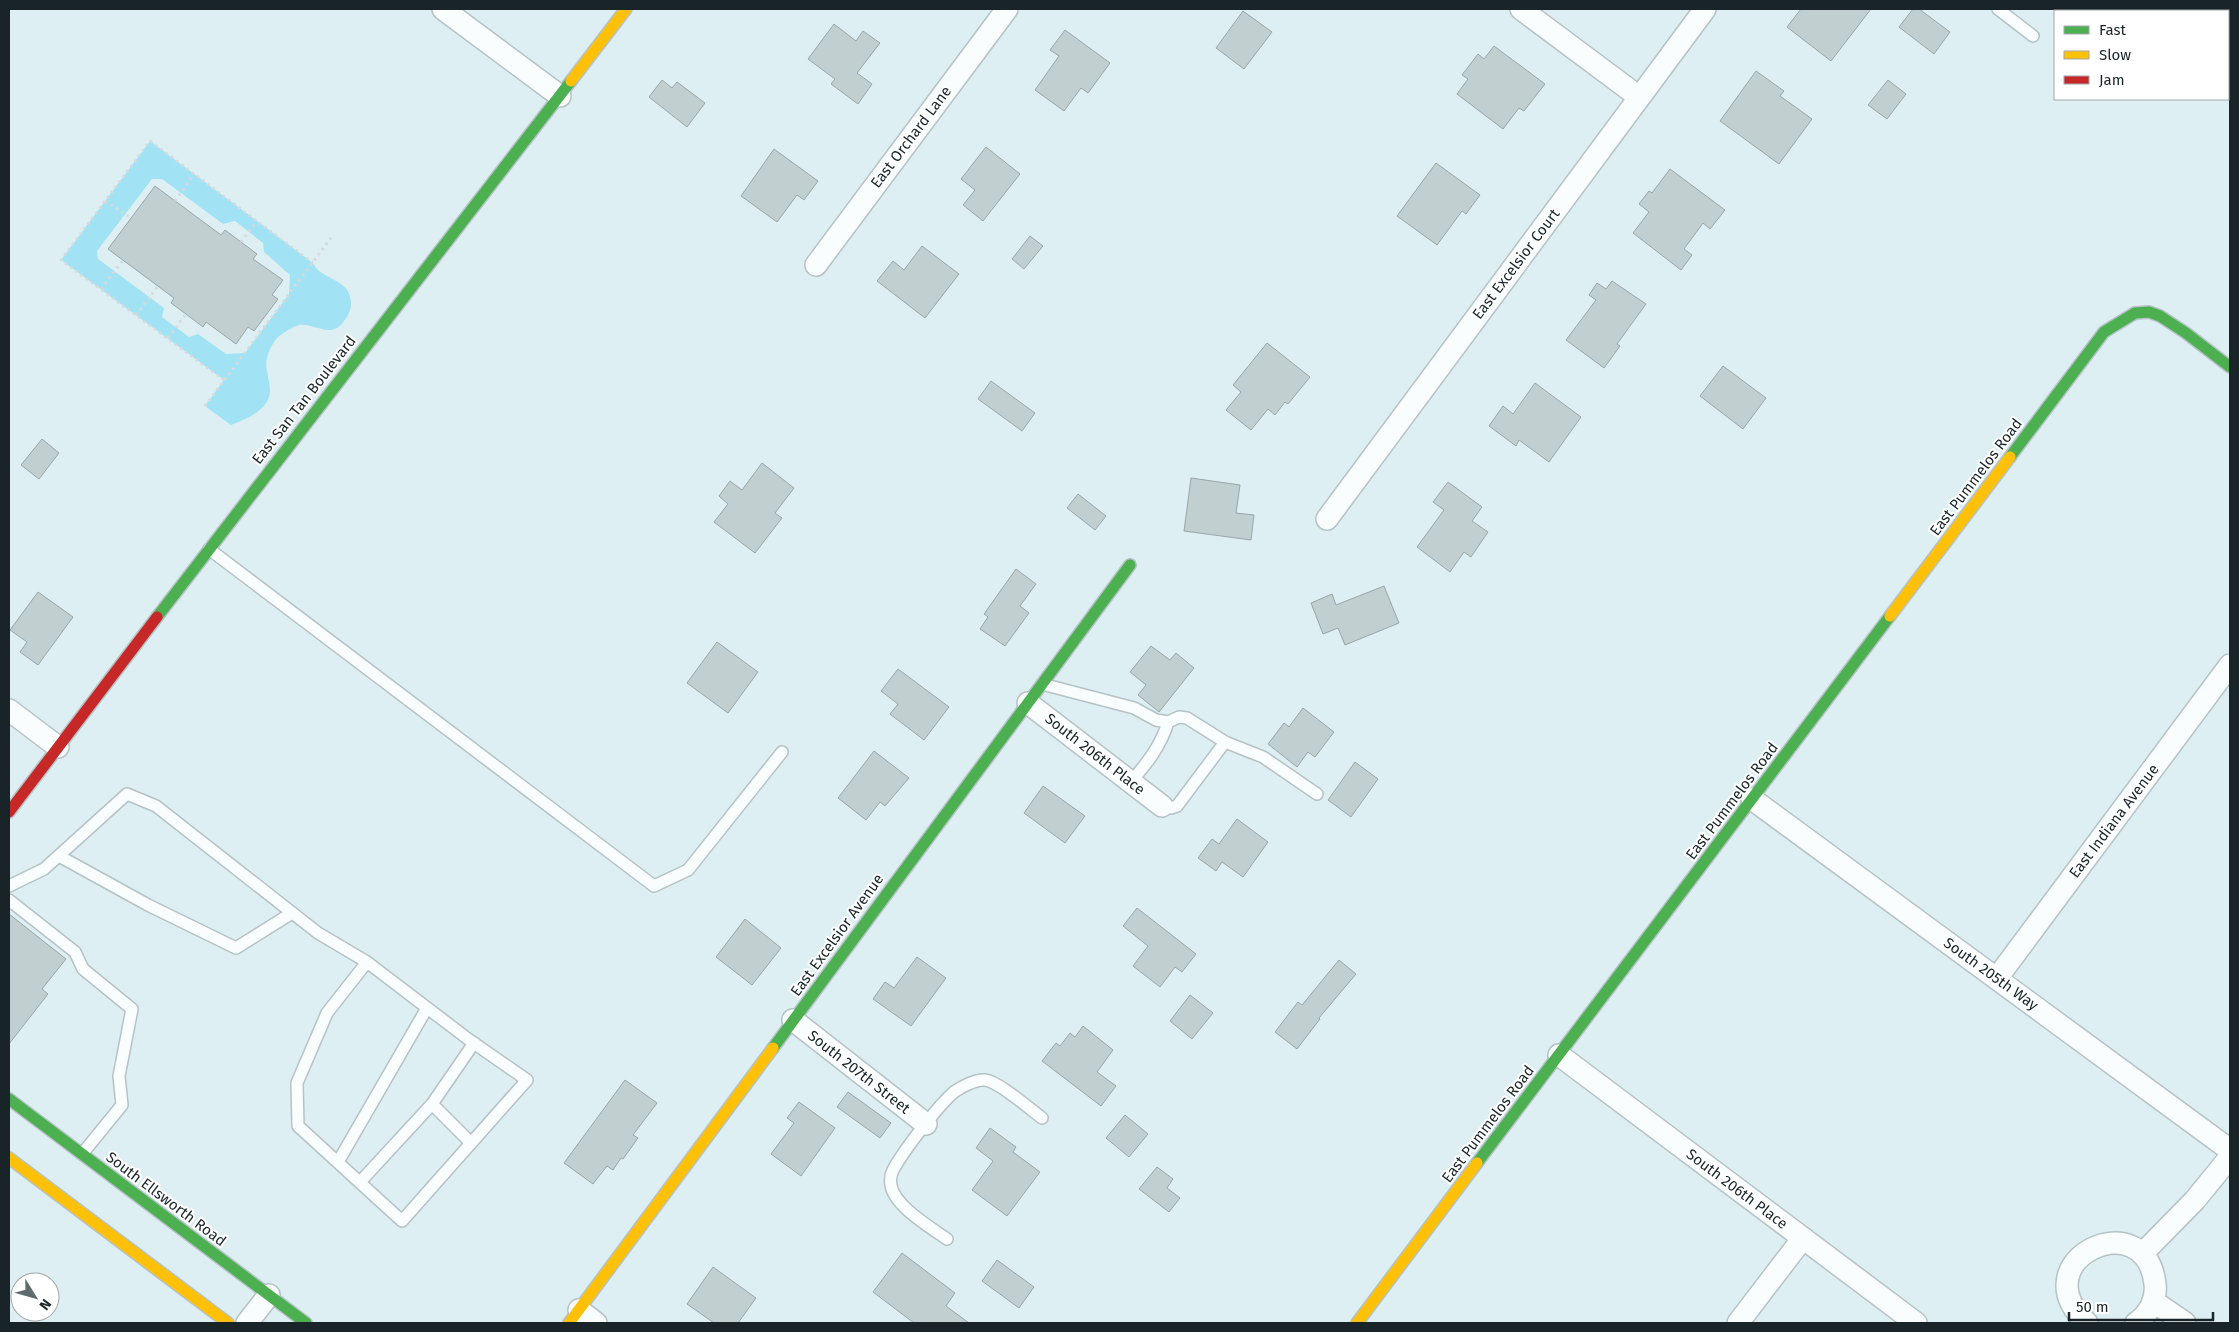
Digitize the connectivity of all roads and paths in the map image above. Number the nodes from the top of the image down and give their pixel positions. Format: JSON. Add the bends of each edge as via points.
{"nodes":[{"id":1,"x":443,"y":9,"type":"edge"},
{"id":2,"x":626,"y":9,"type":"edge"},
{"id":3,"x":1007,"y":9,"type":"edge"},
{"id":4,"x":1521,"y":9,"type":"edge"},
{"id":5,"x":1705,"y":9,"type":"edge"},
{"id":6,"x":1998,"y":9,"type":"edge"},
{"id":7,"x":2033,"y":36,"type":"dead end"},
{"id":8,"x":560,"y":96,"type":"junction"},
{"id":9,"x":1639,"y":97,"type":"junction"},
{"id":10,"x":194,"y":174,"type":"junction"},
{"id":11,"x":106,"y":201,"type":"junction"},
{"id":12,"x":175,"y":201,"type":"dead end"},
{"id":13,"x":131,"y":218,"type":"dead end"},
{"id":14,"x":256,"y":221,"type":"junction"},
{"id":15,"x":331,"y":238,"type":"dead end"},
{"id":16,"x":241,"y":242,"type":"dead end"},
{"id":17,"x":123,"y":260,"type":"dead end"},
{"id":18,"x":313,"y":262,"type":"junction"},
{"id":19,"x":816,"y":265,"type":"dead end"},
{"id":20,"x":158,"y":286,"type":"dead end"},
{"id":21,"x":101,"y":289,"type":"junction"},
{"id":22,"x":186,"y":314,"type":"dead end"},
{"id":23,"x":136,"y":315,"type":"junction"},
{"id":24,"x":168,"y":338,"type":"junction"},
{"id":25,"x":2230,"y":367,"type":"edge"},
{"id":26,"x":224,"y":380,"type":"junction"},
{"id":27,"x":205,"y":406,"type":"dead end"},
{"id":28,"x":1327,"y":519,"type":"dead end"},
{"id":29,"x":209,"y":549,"type":"junction"},
{"id":30,"x":1130,"y":565,"type":"dead end"},
{"id":31,"x":2230,"y":664,"type":"edge"},
{"id":32,"x":1042,"y":684,"type":"junction"},
{"id":33,"x":1028,"y":703,"type":"junction"},
{"id":34,"x":9,"y":710,"type":"edge"},
{"id":35,"x":1168,"y":722,"type":"junction"},
{"id":36,"x":1225,"y":742,"type":"junction"},
{"id":37,"x":58,"y":747,"type":"junction"},
{"id":38,"x":782,"y":752,"type":"dead end"},
{"id":39,"x":1131,"y":782,"type":"junction"},
{"id":40,"x":1317,"y":794,"type":"dead end"},
{"id":41,"x":1752,"y":799,"type":"junction"},
{"id":42,"x":1162,"y":806,"type":"joint"},
{"id":43,"x":9,"y":812,"type":"edge"},
{"id":44,"x":59,"y":856,"type":"junction"},
{"id":45,"x":9,"y":886,"type":"edge"},
{"id":46,"x":9,"y":900,"type":"edge"},
{"id":47,"x":292,"y":913,"type":"junction"},
{"id":48,"x":367,"y":962,"type":"junction"},
{"id":49,"x":1997,"y":978,"type":"junction"},
{"id":50,"x":427,"y":1008,"type":"junction"},
{"id":51,"x":793,"y":1020,"type":"junction"},
{"id":52,"x":474,"y":1043,"type":"junction"},
{"id":53,"x":1559,"y":1055,"type":"junction"},
{"id":54,"x":9,"y":1099,"type":"edge"},
{"id":55,"x":432,"y":1104,"type":"junction"},
{"id":56,"x":1042,"y":1118,"type":"dead end"},
{"id":57,"x":926,"y":1124,"type":"junction"},
{"id":58,"x":471,"y":1143,"type":"junction"},
{"id":59,"x":2230,"y":1150,"type":"edge"},
{"id":60,"x":82,"y":1154,"type":"junction"},
{"id":61,"x":2230,"y":1157,"type":"edge"},
{"id":62,"x":9,"y":1158,"type":"edge"},
{"id":63,"x":338,"y":1162,"type":"junction"},
{"id":64,"x":360,"y":1182,"type":"junction"},
{"id":65,"x":1802,"y":1238,"type":"junction"},
{"id":66,"x":947,"y":1239,"type":"dead end"},
{"id":67,"x":2142,"y":1254,"type":"junction"},
{"id":68,"x":269,"y":1295,"type":"junction"},
{"id":69,"x":2153,"y":1300,"type":"junction"},
{"id":70,"x":574,"y":1317,"type":"edge"},
{"id":71,"x":228,"y":1323,"type":"edge"},
{"id":72,"x":247,"y":1323,"type":"edge"},
{"id":73,"x":306,"y":1323,"type":"edge"},
{"id":74,"x":596,"y":1323,"type":"edge"},
{"id":75,"x":1357,"y":1323,"type":"edge"},
{"id":76,"x":1738,"y":1323,"type":"edge"},
{"id":77,"x":1916,"y":1323,"type":"edge"},
{"id":78,"x":2087,"y":1323,"type":"edge"},
{"id":79,"x":2137,"y":1323,"type":"edge"},
{"id":80,"x":2185,"y":1323,"type":"edge"}],
"edges":[{"from":1,"to":8,"type":"street"},
{"from":2,"to":8,"type":"street","name":"East San Tan Boulevard"},
{"from":3,"to":19,"type":"street","name":"East Orchard Lane"},
{"from":4,"to":9,"type":"street"},
{"from":5,"to":9,"type":"street","name":"East Excelsior Court"},
{"from":6,"to":7,"type":"lane"},
{"from":8,"to":29,"type":"street","name":"East San Tan Boulevard"},
{"from":9,"to":28,"type":"street","name":"East Excelsior Court"},
{"from":10,"to":11,"type":"path","via":[[150,141]]},
{"from":10,"to":12,"type":"path"},
{"from":10,"to":14,"type":"path"},
{"from":11,"to":13,"type":"path"},
{"from":11,"to":21,"type":"path","via":[[61,260]]},
{"from":14,"to":16,"type":"path"},
{"from":14,"to":18,"type":"path"},
{"from":15,"to":18,"type":"path"},
{"from":17,"to":21,"type":"path"},
{"from":18,"to":26,"type":"path"},
{"from":20,"to":23,"type":"path"},
{"from":21,"to":23,"type":"path"},
{"from":22,"to":24,"type":"path"},
{"from":23,"to":24,"type":"path"},
{"from":24,"to":26,"type":"path"},
{"from":25,"to":41,"type":"street","name":"East Pummelos Road","via":[[2161,315],[2142,310],[2123,318],[2104,332]]},
{"from":26,"to":27,"type":"path"},
{"from":29,"to":37,"type":"street","name":"East San Tan Boulevard"},
{"from":29,"to":38,"type":"lane","via":[[654,886],[688,870]]},
{"from":30,"to":32,"type":"street","name":"East Excelsior Avenue"},
{"from":31,"to":49,"type":"street","name":"East Indiana Avenue"},
{"from":32,"to":33,"type":"street","name":"East Excelsior Avenue"},
{"from":32,"to":35,"type":"lane","via":[[1134,708],[1156,720]]},
{"from":33,"to":39,"type":"street","name":"South 206th Place"},
{"from":33,"to":51,"type":"street","name":"East Excelsior Avenue"},
{"from":34,"to":37,"type":"street"},
{"from":35,"to":36,"type":"lane","via":[[1187,718]]},
{"from":35,"to":39,"type":"lane","via":[[1164,738]]},
{"from":36,"to":40,"type":"lane","via":[[1263,757]]},
{"from":36,"to":42,"type":"lane","via":[[1177,806]]},
{"from":37,"to":43,"type":"street","name":"East San Tan Boulevard"},
{"from":39,"to":42,"type":"street","name":"South 206th Place"},
{"from":41,"to":49,"type":"street","name":"South 205th Way"},
{"from":41,"to":53,"type":"street","name":"East Pummelos Road"},
{"from":44,"to":45,"type":"lane","via":[[44,869]]},
{"from":44,"to":47,"type":"lane","via":[[236,948]]},
{"from":44,"to":47,"type":"lane","via":[[127,794],[156,806]]},
{"from":46,"to":60,"type":"lane","via":[[74,952],[83,969],[132,1009],[119,1076],[122,1105]]},
{"from":47,"to":48,"type":"lane","via":[[318,933]]},
{"from":48,"to":50,"type":"lane"},
{"from":48,"to":63,"type":"lane","via":[[327,1013],[297,1082],[298,1126]]},
{"from":49,"to":59,"type":"street","name":"South 205th Way"},
{"from":50,"to":52,"type":"lane"},
{"from":50,"to":63,"type":"lane"},
{"from":51,"to":57,"type":"street","name":"South 207th Street"},
{"from":51,"to":70,"type":"street","name":"East Excelsior Avenue"},
{"from":52,"to":55,"type":"lane"},
{"from":52,"to":58,"type":"lane","via":[[527,1080]]},
{"from":53,"to":65,"type":"street","name":"South 206th Place"},
{"from":53,"to":75,"type":"street","name":"East Pummelos Road"},
{"from":54,"to":60,"type":"street","name":"South Ellsworth Road"},
{"from":55,"to":58,"type":"lane"},
{"from":55,"to":64,"type":"lane"},
{"from":56,"to":57,"type":"lane","via":[[1002,1087],[985,1080],[954,1092]]},
{"from":57,"to":66,"type":"lane","via":[[892,1171],[891,1186],[903,1206]]},
{"from":58,"to":64,"type":"lane","via":[[402,1221]]},
{"from":60,"to":68,"type":"street","name":"South Ellsworth Road"},
{"from":61,"to":67,"type":"street","via":[[2195,1200]]},
{"from":62,"to":71,"type":"street"},
{"from":63,"to":64,"type":"lane"},
{"from":65,"to":76,"type":"street"},
{"from":65,"to":77,"type":"street","name":"South 206th Place"},
{"from":67,"to":69,"type":"street","via":[[2154,1276]]},
{"from":67,"to":78,"type":"street","via":[[2129,1246],[2101,1244],[2077,1260],[2067,1287],[2077,1314]]},
{"from":68,"to":72,"type":"street"},
{"from":68,"to":73,"type":"street","name":"South Ellsworth Road"},
{"from":69,"to":79,"type":"street","via":[[2150,1309]]},
{"from":69,"to":80,"type":"street"},
{"from":70,"to":74,"type":"street"}]}
